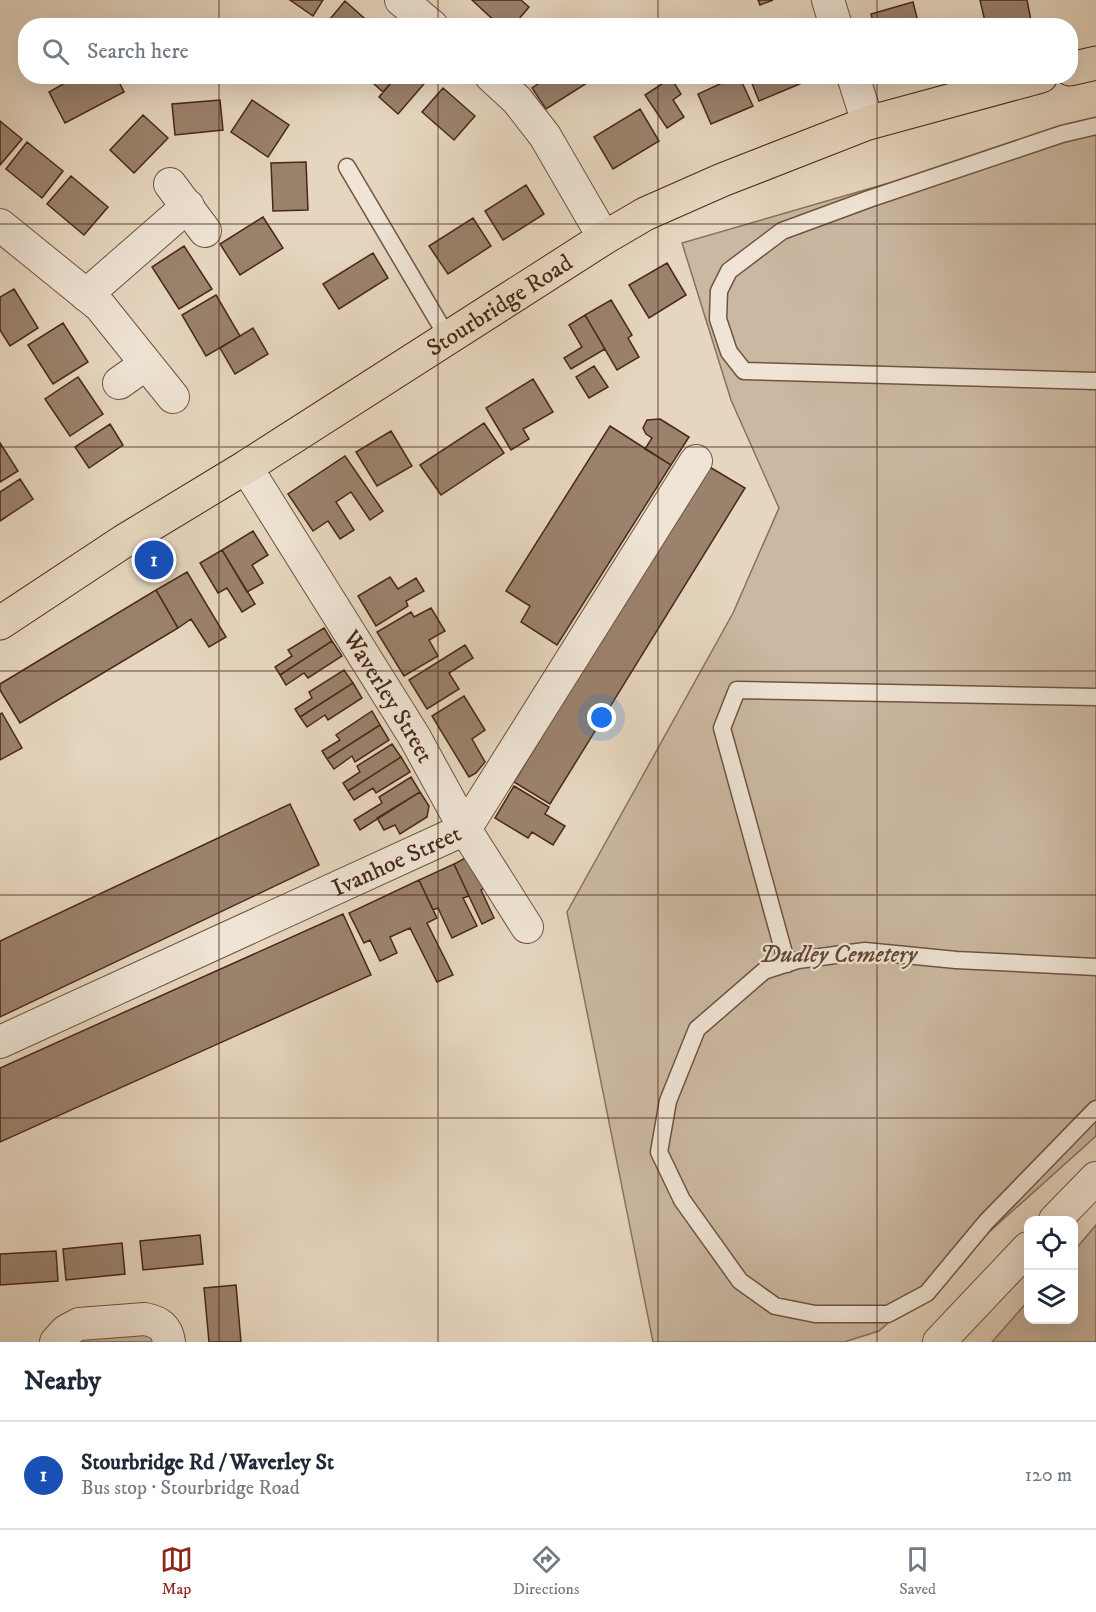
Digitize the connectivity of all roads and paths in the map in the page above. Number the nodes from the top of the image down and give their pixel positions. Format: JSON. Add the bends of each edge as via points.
{"nodes":[{"id":1,"x":401,"y":0,"type":"edge"},
{"id":2,"x":828,"y":0,"type":"edge"},
{"id":3,"x":422,"y":18,"type":"edge"},
{"id":4,"x":834,"y":18,"type":"edge"},
{"id":5,"x":1096,"y":63,"type":"edge"},
{"id":6,"x":1078,"y":67,"type":"edge"},
{"id":7,"x":500,"y":84,"type":"edge"},
{"id":8,"x":856,"y":84,"type":"edge"},
{"id":9,"x":1012,"y":84,"type":"edge"},
{"id":10,"x":868,"y":123,"type":"junction"},
{"id":11,"x":1096,"y":126,"type":"edge"},
{"id":12,"x":347,"y":167,"type":"dead end"},
{"id":13,"x":187,"y":207,"type":"dead end"},
{"id":14,"x":0,"y":225,"type":"edge"},
{"id":15,"x":604,"y":238,"type":"junction"},
{"id":16,"x":86,"y":295,"type":"junction"},
{"id":17,"x":448,"y":338,"type":"junction"},
{"id":18,"x":146,"y":364,"type":"junction"},
{"id":19,"x":1096,"y":381,"type":"edge"},
{"id":20,"x":119,"y":383,"type":"dead end"},
{"id":21,"x":173,"y":397,"type":"dead end"},
{"id":22,"x":696,"y":460,"type":"dead end"},
{"id":23,"x":246,"y":467,"type":"junction"},
{"id":24,"x":0,"y":623,"type":"edge"},
{"id":25,"x":1096,"y":697,"type":"edge"},
{"id":26,"x":465,"y":829,"type":"junction"},
{"id":27,"x":527,"y":927,"type":"dead end"},
{"id":28,"x":787,"y":964,"type":"junction"},
{"id":29,"x":1096,"y":967,"type":"edge"},
{"id":30,"x":0,"y":1042,"type":"edge"},
{"id":31,"x":1096,"y":1109,"type":"edge"},
{"id":32,"x":1096,"y":1178,"type":"edge"},
{"id":33,"x":1060,"y":1216,"type":"edge"},
{"id":34,"x":1024,"y":1253,"type":"edge"},
{"id":35,"x":56,"y":1342,"type":"edge"},
{"id":36,"x":169,"y":1342,"type":"edge"},
{"id":37,"x":939,"y":1342,"type":"edge"}],
"edges":[{"from":1,"to":3,"type":"street"},
{"from":2,"to":4,"type":"street"},
{"from":5,"to":6,"type":"main road"},
{"from":7,"to":15,"type":"street","via":[[545,136]]},
{"from":8,"to":10,"type":"street"},
{"from":9,"to":10,"type":"main road","name":"Stourbridge Road"},
{"from":10,"to":15,"type":"main road","name":"Stourbridge Road","via":[[722,180],[645,214]]},
{"from":11,"to":19,"type":"lane","via":[[1052,137],[782,231],[729,271],[719,291],[718,319],[729,352],[744,371]]},
{"from":12,"to":17,"type":"lane"},
{"from":13,"to":16,"type":"street"},
{"from":14,"to":16,"type":"street"},
{"from":15,"to":17,"type":"main road","name":"Stourbridge Road"},
{"from":16,"to":18,"type":"street","via":[[100,306]]},
{"from":17,"to":23,"type":"main road","name":"Stourbridge Road"},
{"from":18,"to":20,"type":"street"},
{"from":18,"to":21,"type":"street"},
{"from":22,"to":26,"type":"street","name":"Ivanhoe Street"},
{"from":23,"to":24,"type":"main road","name":"Stourbridge Road"},
{"from":23,"to":26,"type":"street","name":"Waverley Street","via":[[414,736]]},
{"from":25,"to":28,"type":"lane","via":[[737,690],[722,728]]},
{"from":26,"to":27,"type":"street","name":"Waverley Street"},
{"from":26,"to":30,"type":"street","name":"Ivanhoe Street"},
{"from":28,"to":29,"type":"lane","via":[[865,951]]},
{"from":28,"to":31,"type":"lane","via":[[765,971],[697,1029],[668,1101],[659,1152],[682,1200],[740,1281],[775,1306],[815,1314],[888,1314],[927,1293],[986,1222]]},
{"from":32,"to":33,"type":"street"},
{"from":34,"to":37,"type":"street"},
{"from":35,"to":36,"type":"street","via":[[79,1324],[145,1319],[164,1327]]}]}
